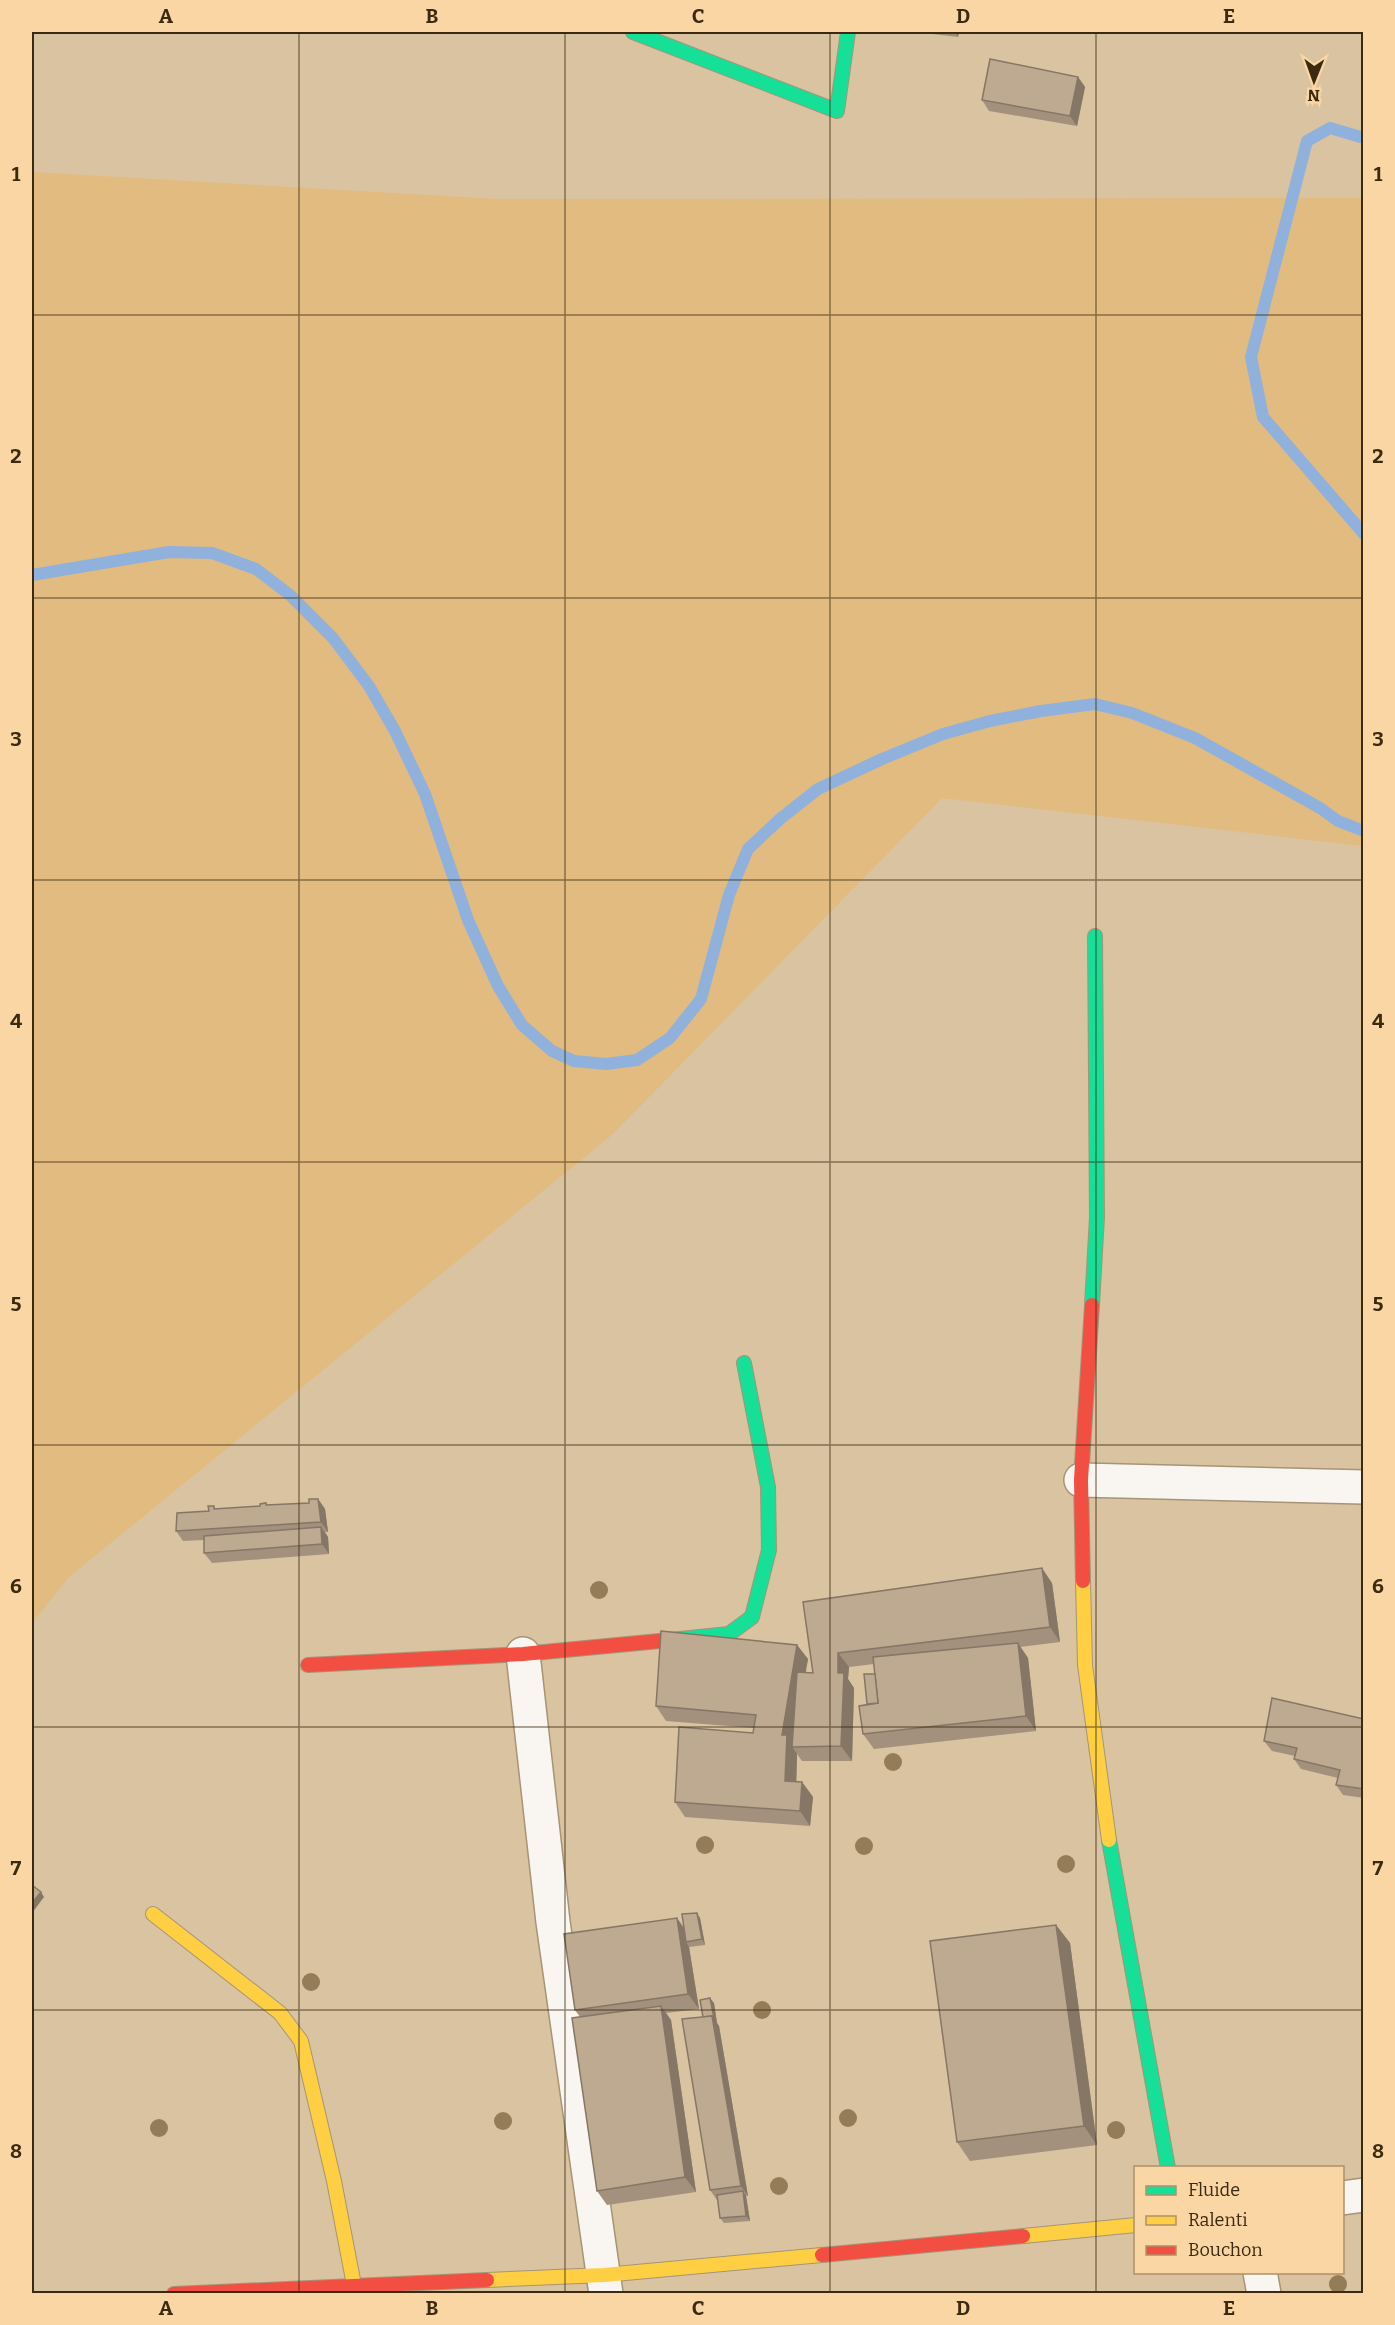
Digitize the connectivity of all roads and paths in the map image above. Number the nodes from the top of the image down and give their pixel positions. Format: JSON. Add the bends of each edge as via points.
{"nodes":[{"id":1,"x":633,"y":32,"type":"edge"},
{"id":2,"x":848,"y":32,"type":"edge"},
{"id":3,"x":1095,"y":936,"type":"dead end"},
{"id":4,"x":744,"y":1363,"type":"dead end"},
{"id":5,"x":1081,"y":1480,"type":"junction"},
{"id":6,"x":1364,"y":1487,"type":"edge"},
{"id":7,"x":523,"y":1654,"type":"junction"},
{"id":8,"x":308,"y":1665,"type":"dead end"},
{"id":9,"x":153,"y":1914,"type":"dead end"},
{"id":10,"x":1168,"y":2166,"type":"edge"},
{"id":11,"x":1364,"y":2195,"type":"edge"},
{"id":12,"x":1344,"y":2198,"type":"edge"},
{"id":13,"x":1134,"y":2225,"type":"edge"},
{"id":14,"x":1260,"y":2274,"type":"edge"},
{"id":15,"x":605,"y":2284,"type":"edge"},
{"id":16,"x":354,"y":2285,"type":"junction"},
{"id":17,"x":174,"y":2294,"type":"edge"},
{"id":18,"x":1263,"y":2294,"type":"edge"}],
"edges":[{"from":1,"to":2,"type":"street","via":[[837,111]]},
{"from":3,"to":5,"type":"street","via":[[1097,1217]]},
{"from":4,"to":7,"type":"street","via":[[768,1487],[769,1550],[752,1617],[729,1634]]},
{"from":5,"to":6,"type":"street"},
{"from":5,"to":10,"type":"street","via":[[1085,1665],[1113,1869]]},
{"from":7,"to":8,"type":"street"},
{"from":7,"to":15,"type":"street","via":[[553,1922]]},
{"from":9,"to":16,"type":"street","via":[[280,2013],[301,2041]]},
{"from":11,"to":12,"type":"street"},
{"from":13,"to":15,"type":"street"},
{"from":14,"to":18,"type":"street"},
{"from":15,"to":16,"type":"street"},
{"from":16,"to":17,"type":"street"}]}
